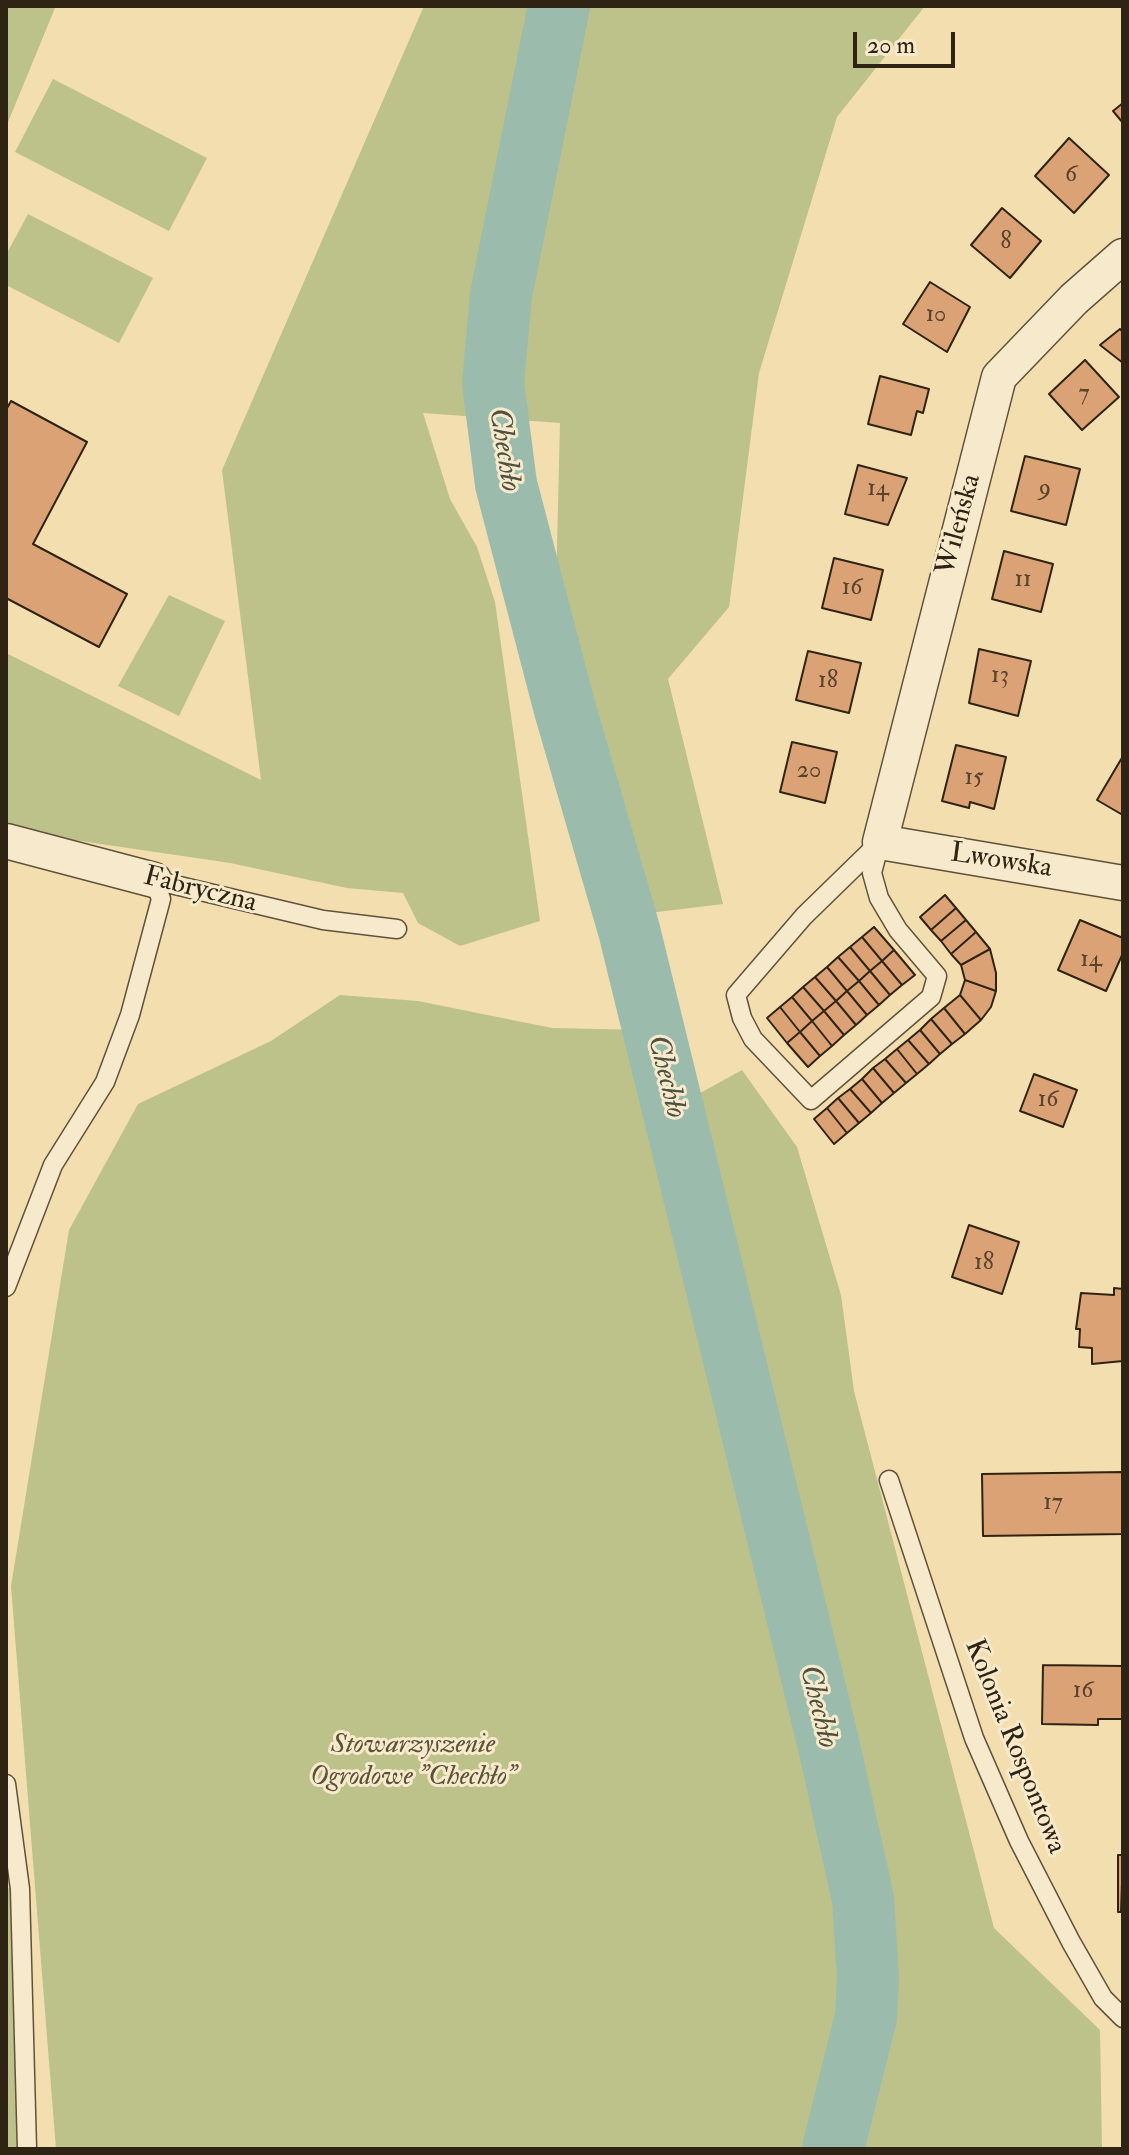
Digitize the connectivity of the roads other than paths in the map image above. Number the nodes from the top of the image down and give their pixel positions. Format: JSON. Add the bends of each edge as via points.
{"nodes":[{"id":1,"x":1123,"y":256,"type":"edge"},
{"id":2,"x":6,"y":841,"type":"edge"},
{"id":3,"x":880,"y":842,"type":"junction"},
{"id":4,"x":154,"y":880,"type":"junction"},
{"id":5,"x":1123,"y":883,"type":"edge"},
{"id":6,"x":397,"y":929,"type":"dead end"},
{"id":7,"x":6,"y":1287,"type":"edge"},
{"id":8,"x":889,"y":1480,"type":"dead end"},
{"id":9,"x":6,"y":1784,"type":"edge"},
{"id":10,"x":1123,"y":2018,"type":"edge"},
{"id":11,"x":27,"y":2149,"type":"edge"}],
"edges":[{"from":1,"to":3,"type":"street","name":"Wileńska","via":[[999,377]]},
{"from":2,"to":4,"type":"street","name":"Fabryczna"},
{"from":3,"to":3,"type":"lane","via":[[872,873],[879,898],[937,976],[931,997],[811,1100],[753,1039],[736,995],[804,916]]},
{"from":3,"to":5,"type":"street","name":"Lwowska"},
{"from":4,"to":6,"type":"lane","name":"Fabryczna","via":[[323,920]]},
{"from":4,"to":7,"type":"lane","via":[[161,899],[130,1015],[105,1082],[53,1165]]},
{"from":8,"to":10,"type":"lane","name":"Kolonia Rospontowa","via":[[974,1738],[1071,1942],[1103,1998]]},
{"from":9,"to":11,"type":"lane","via":[[20,1889]]}]}
